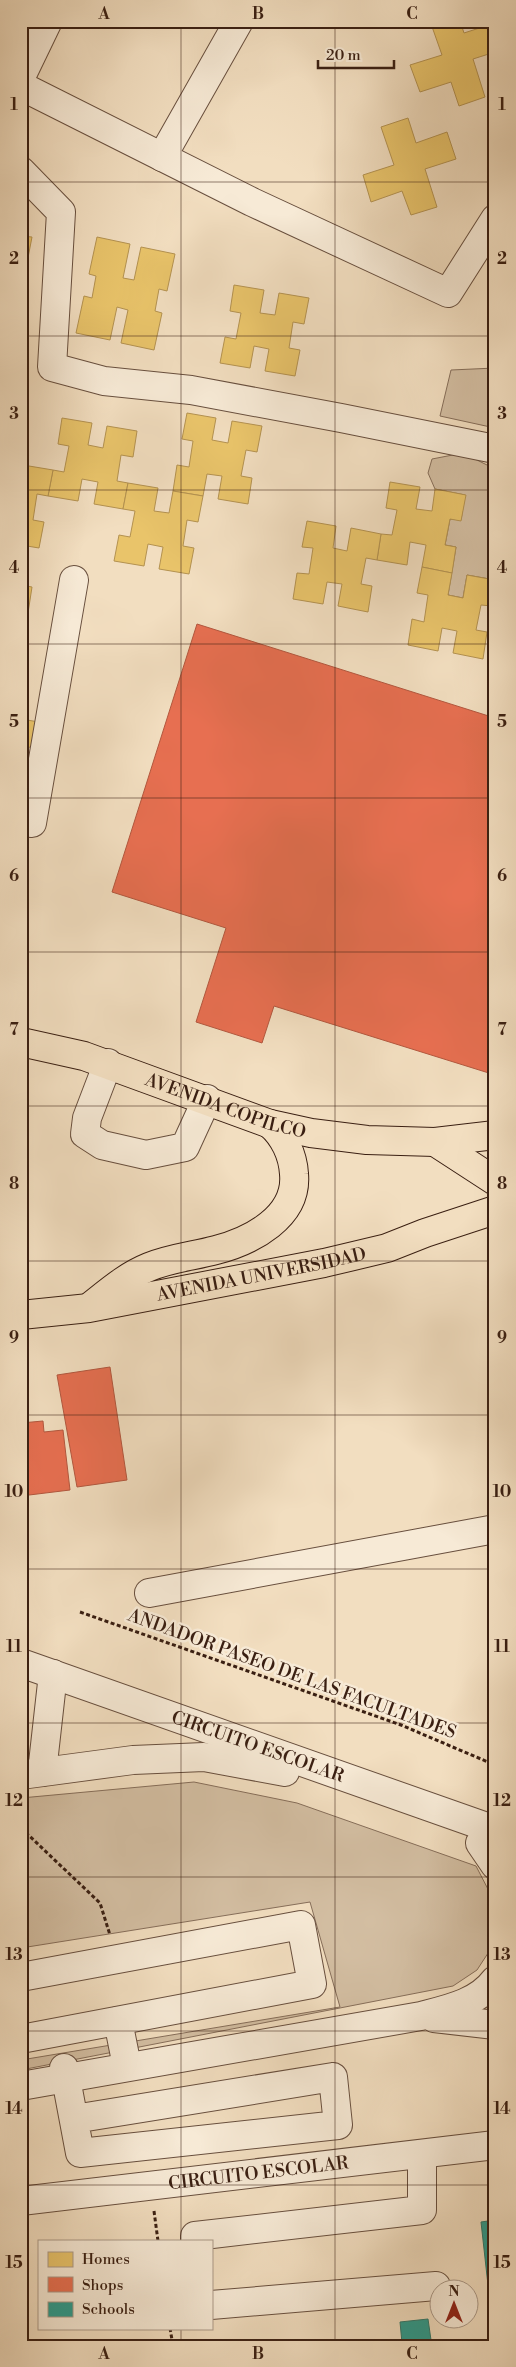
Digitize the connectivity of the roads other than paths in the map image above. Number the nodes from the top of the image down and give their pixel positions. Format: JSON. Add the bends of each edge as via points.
{"nodes":[{"id":1,"x":48,"y":21,"type":"edge"},
{"id":2,"x":239,"y":21,"type":"edge"},
{"id":3,"x":21,"y":77,"type":"edge"},
{"id":4,"x":21,"y":86,"type":"edge"},
{"id":5,"x":162,"y":157,"type":"junction"},
{"id":6,"x":21,"y":171,"type":"edge"},
{"id":7,"x":495,"y":220,"type":"edge"},
{"id":8,"x":495,"y":449,"type":"edge"},
{"id":9,"x":74,"y":580,"type":"dead end"},
{"id":10,"x":21,"y":822,"type":"edge"},
{"id":11,"x":21,"y":1042,"type":"edge"},
{"id":12,"x":108,"y":1063,"type":"junction"},
{"id":13,"x":207,"y":1099,"type":"junction"},
{"id":14,"x":270,"y":1124,"type":"junction"},
{"id":15,"x":495,"y":1135,"type":"edge"},
{"id":16,"x":435,"y":1142,"type":"junction"},
{"id":17,"x":495,"y":1181,"type":"edge"},
{"id":18,"x":492,"y":1212,"type":"edge"},
{"id":19,"x":89,"y":1308,"type":"junction"},
{"id":20,"x":21,"y":1315,"type":"edge"},
{"id":21,"x":495,"y":1529,"type":"edge"},
{"id":22,"x":149,"y":1593,"type":"dead end"},
{"id":23,"x":21,"y":1663,"type":"edge"},
{"id":24,"x":53,"y":1674,"type":"junction"},
{"id":25,"x":32,"y":1773,"type":"edge"},
{"id":26,"x":491,"y":1847,"type":"edge"},
{"id":27,"x":21,"y":1977,"type":"edge"},
{"id":28,"x":495,"y":1980,"type":"edge"},
{"id":29,"x":421,"y":2016,"type":"junction"},
{"id":30,"x":118,"y":2021,"type":"junction"},
{"id":31,"x":495,"y":2025,"type":"edge"},
{"id":32,"x":21,"y":2039,"type":"edge"},
{"id":33,"x":125,"y":2056,"type":"dead end"},
{"id":34,"x":65,"y":2073,"type":"junction"},
{"id":35,"x":21,"y":2086,"type":"edge"},
{"id":36,"x":74,"y":2119,"type":"junction"},
{"id":37,"x":495,"y":2146,"type":"edge"},
{"id":38,"x":422,"y":2154,"type":"junction"},
{"id":39,"x":25,"y":2197,"type":"edge"},
{"id":40,"x":195,"y":2240,"type":"edge"},
{"id":41,"x":428,"y":2287,"type":"edge"},
{"id":42,"x":212,"y":2305,"type":"edge"}],
"edges":[{"from":1,"to":3,"type":"street"},
{"from":2,"to":5,"type":"street"},
{"from":4,"to":5,"type":"street"},
{"from":5,"to":7,"type":"street","via":[[448,293]]},
{"from":6,"to":8,"type":"street","via":[[61,207],[52,367],[104,381],[190,390]]},
{"from":9,"to":10,"type":"street","via":[[32,823]]},
{"from":11,"to":12,"type":"main road","name":"AVENIDA COPILCO"},
{"from":12,"to":13,"type":"main road","name":"AVENIDA COPILCO"},
{"from":12,"to":13,"type":"street","via":[[87,1118],[85,1134],[102,1144],[146,1155],[184,1147]]},
{"from":13,"to":14,"type":"main road","name":"AVENIDA COPILCO"},
{"from":14,"to":16,"type":"main road","name":"AVENIDA COPILCO","via":[[367,1140]]},
{"from":14,"to":19,"type":"main road","via":[[288,1150],[295,1179],[287,1206],[276,1220],[236,1244],[169,1261],[126,1278]]},
{"from":15,"to":16,"type":"main road","name":"AVENIDA COPILCO"},
{"from":16,"to":17,"type":"main road"},
{"from":18,"to":19,"type":"main road","name":"AVENIDA UNIVERSIDAD","via":[[387,1248]]},
{"from":19,"to":20,"type":"main road","name":"AVENIDA UNIVERSIDAD"},
{"from":21,"to":22,"type":"street"},
{"from":23,"to":24,"type":"street","name":"CIRCUITO ESCOLAR"},
{"from":24,"to":25,"type":"street"},
{"from":24,"to":26,"type":"street","name":"CIRCUITO ESCOLAR"},
{"from":25,"to":26,"type":"street","name":"CIRCUITO ESCOLAR","via":[[133,1760],[204,1757],[279,1770]]},
{"from":27,"to":30,"type":"street","via":[[301,1925],[312,1984]]},
{"from":28,"to":29,"type":"street","via":[[489,1988],[462,2005]]},
{"from":29,"to":31,"type":"street"},
{"from":29,"to":34,"type":"street"},
{"from":30,"to":32,"type":"street"},
{"from":30,"to":33,"type":"street"},
{"from":34,"to":35,"type":"street"},
{"from":34,"to":36,"type":"street"},
{"from":36,"to":36,"type":"street","via":[[80,2153],[338,2125],[333,2077]]},
{"from":37,"to":38,"type":"street","name":"CIRCUITO ESCOLAR"},
{"from":38,"to":39,"type":"street","name":"CIRCUITO ESCOLAR"},
{"from":38,"to":40,"type":"street","via":[[422,2210],[195,2236]]},
{"from":41,"to":42,"type":"street"}]}
